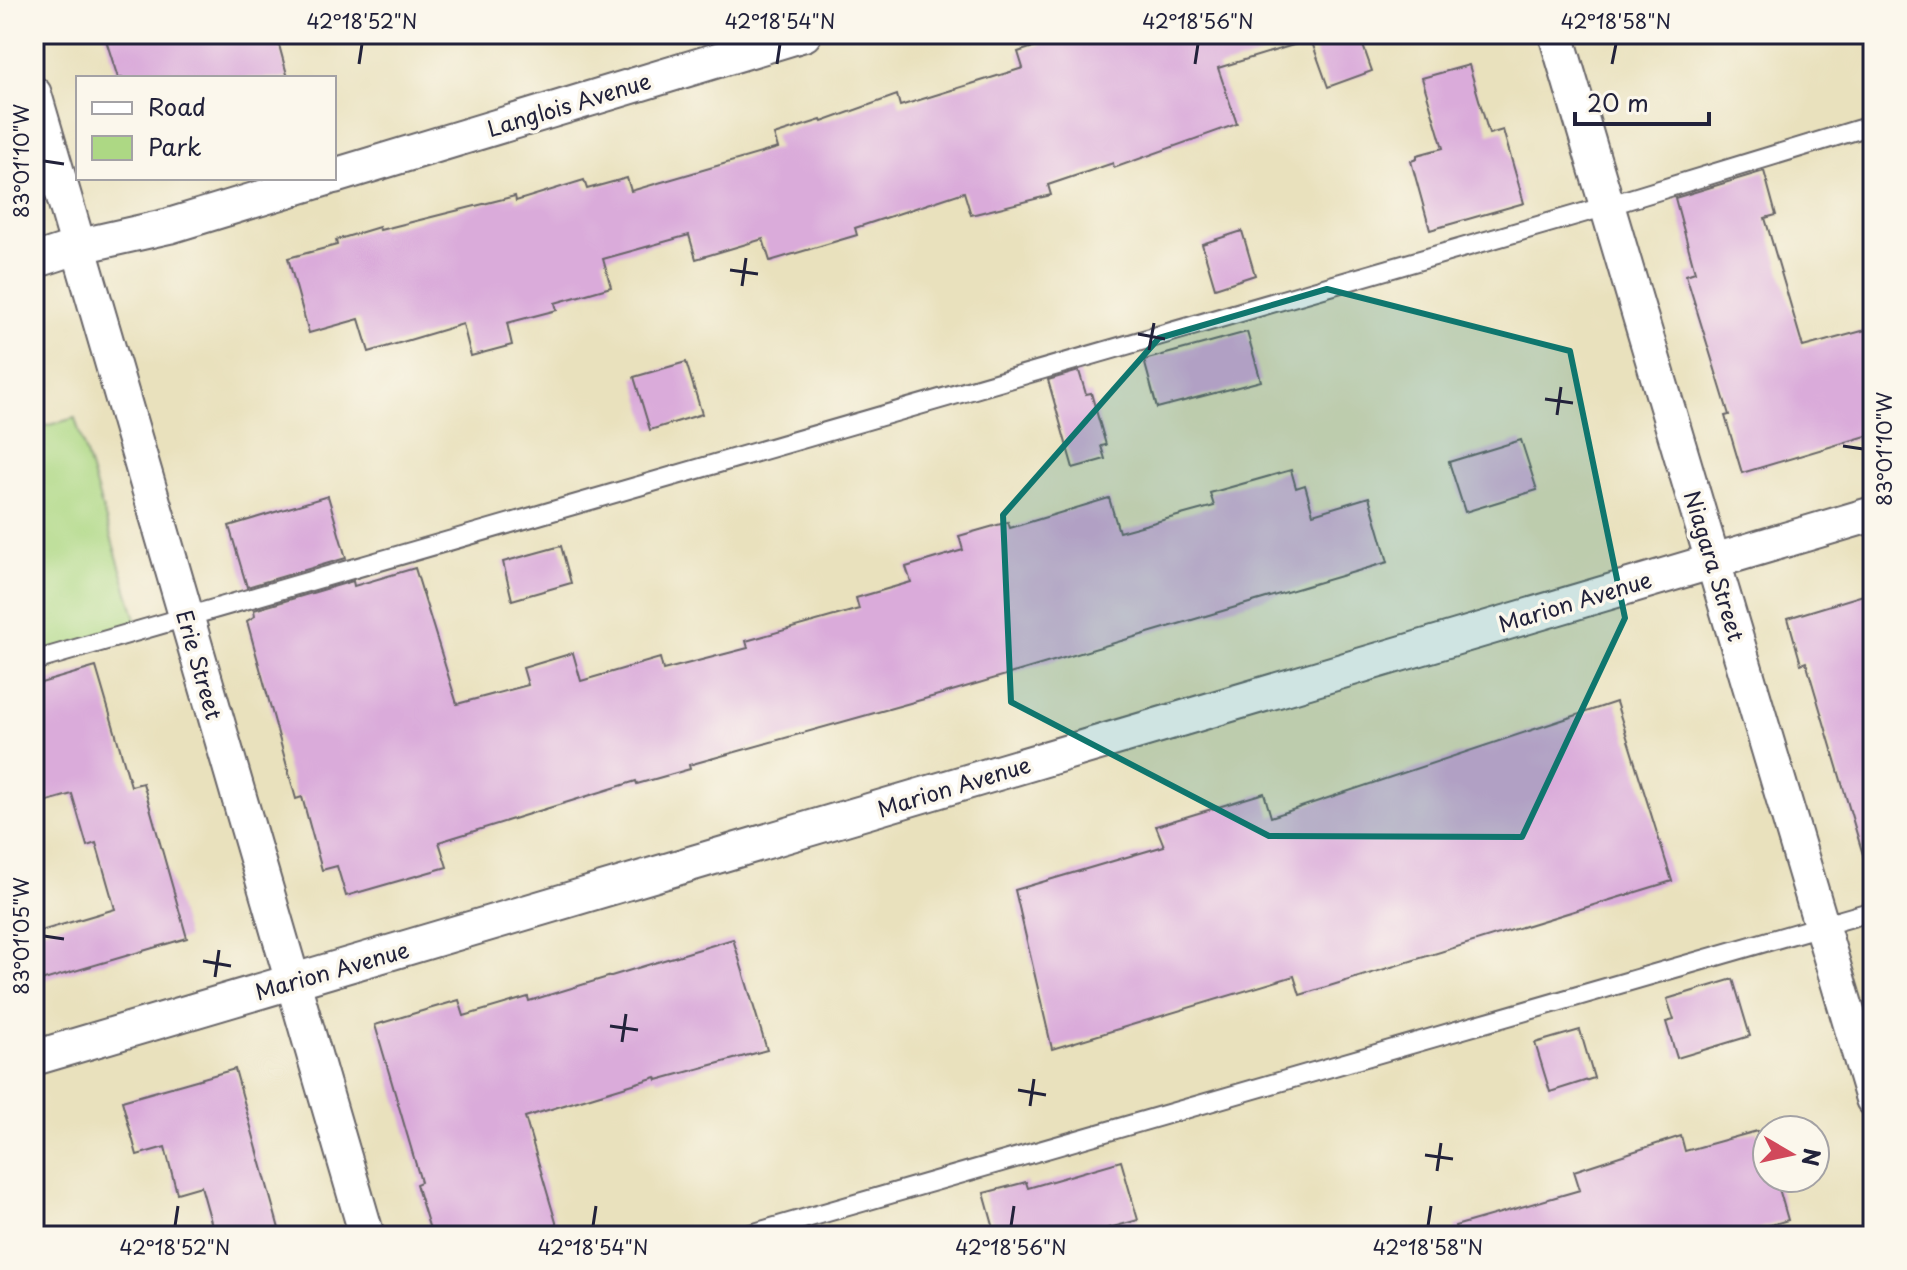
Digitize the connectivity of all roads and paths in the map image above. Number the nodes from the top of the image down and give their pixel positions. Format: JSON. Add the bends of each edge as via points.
{"nodes":[{"id":1,"x":804,"y":34,"type":"edge"},
{"id":2,"x":1556,"y":34,"type":"edge"},
{"id":3,"x":34,"y":94,"type":"edge"},
{"id":4,"x":1873,"y":125,"type":"edge"},
{"id":5,"x":336,"y":175,"type":"edge"},
{"id":6,"x":320,"y":180,"type":"edge"},
{"id":7,"x":1607,"y":206,"type":"junction"},
{"id":8,"x":80,"y":246,"type":"junction"},
{"id":9,"x":34,"y":261,"type":"edge"},
{"id":10,"x":1873,"y":514,"type":"edge"},
{"id":11,"x":1712,"y":562,"type":"junction"},
{"id":12,"x":184,"y":616,"type":"junction"},
{"id":13,"x":34,"y":661,"type":"edge"},
{"id":14,"x":1873,"y":911,"type":"edge"},
{"id":15,"x":1822,"y":926,"type":"junction"},
{"id":16,"x":292,"y":983,"type":"junction"},
{"id":17,"x":34,"y":1058,"type":"edge"},
{"id":18,"x":1873,"y":1099,"type":"edge"},
{"id":19,"x":367,"y":1236,"type":"edge"},
{"id":20,"x":744,"y":1236,"type":"edge"}],
"edges":[{"from":1,"to":5,"type":"street","name":"Langlois Avenue"},
{"from":2,"to":7,"type":"street","name":"Niagara Street"},
{"from":3,"to":8,"type":"street","name":"Erie Street"},
{"from":4,"to":7,"type":"lane"},
{"from":6,"to":8,"type":"street","via":[[169,226]]},
{"from":7,"to":11,"type":"street","name":"Niagara Street"},
{"from":7,"to":12,"type":"lane"},
{"from":8,"to":9,"type":"street"},
{"from":8,"to":12,"type":"street","name":"Erie Street"},
{"from":10,"to":11,"type":"street","name":"Marion Avenue"},
{"from":11,"to":15,"type":"street","name":"Niagara Street"},
{"from":11,"to":16,"type":"street","name":"Marion Avenue"},
{"from":12,"to":13,"type":"lane"},
{"from":12,"to":16,"type":"street","name":"Erie Street"},
{"from":14,"to":15,"type":"lane"},
{"from":15,"to":18,"type":"street","name":"Niagara Street"},
{"from":15,"to":20,"type":"lane"},
{"from":16,"to":17,"type":"street","name":"Marion Avenue"},
{"from":16,"to":19,"type":"street","name":"Erie Street"}]}
